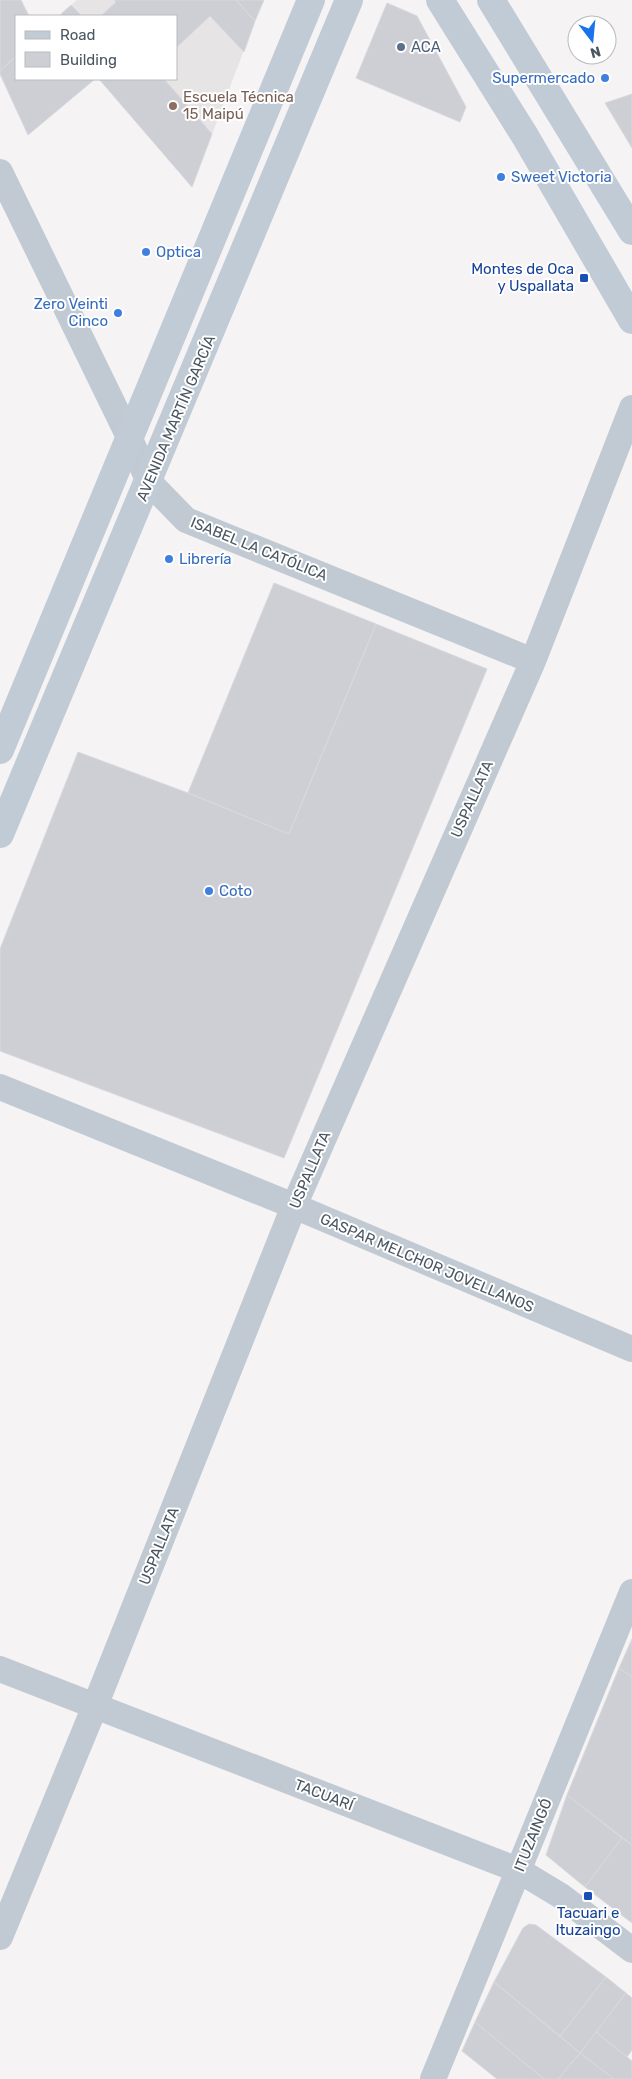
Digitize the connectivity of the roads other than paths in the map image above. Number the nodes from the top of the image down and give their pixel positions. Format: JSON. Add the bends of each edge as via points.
{"nodes":[{"id":1,"x":310,"y":0,"type":"edge"},
{"id":2,"x":350,"y":0,"type":"edge"},
{"id":3,"x":440,"y":0,"type":"edge"},
{"id":4,"x":490,"y":0,"type":"edge"},
{"id":5,"x":0,"y":172,"type":"edge"},
{"id":6,"x":632,"y":232,"type":"edge"},
{"id":7,"x":632,"y":320,"type":"edge"},
{"id":8,"x":632,"y":408,"type":"edge"},
{"id":9,"x":130,"y":438,"type":"junction"},
{"id":10,"x":149,"y":482,"type":"junction"},
{"id":11,"x":532,"y":662,"type":"junction"},
{"id":12,"x":0,"y":750,"type":"edge"},
{"id":13,"x":0,"y":834,"type":"edge"},
{"id":14,"x":0,"y":1087,"type":"edge"},
{"id":15,"x":294,"y":1206,"type":"junction"},
{"id":16,"x":632,"y":1349,"type":"edge"},
{"id":17,"x":632,"y":1592,"type":"edge"},
{"id":18,"x":0,"y":1669,"type":"edge"},
{"id":19,"x":95,"y":1706,"type":"junction"},
{"id":20,"x":518,"y":1870,"type":"junction"},
{"id":21,"x":0,"y":1937,"type":"edge"},
{"id":22,"x":632,"y":1950,"type":"edge"},
{"id":23,"x":433,"y":2079,"type":"edge"}],
"edges":[{"from":1,"to":9,"type":"main road"},
{"from":2,"to":10,"type":"main road","name":"AVENIDA MARTÍN GARCÍA"},
{"from":3,"to":7,"type":"main road","via":[[525,136]]},
{"from":4,"to":6,"type":"main road"},
{"from":5,"to":9,"type":"street","name":"ISABEL LA CATÓLICA"},
{"from":8,"to":11,"type":"street","name":"USPALLATA"},
{"from":9,"to":10,"type":"street","name":"ISABEL LA CATÓLICA"},
{"from":9,"to":12,"type":"main road"},
{"from":10,"to":11,"type":"street","name":"ISABEL LA CATÓLICA","via":[[186,520]]},
{"from":10,"to":13,"type":"main road","name":"AVENIDA MARTÍN GARCÍA"},
{"from":11,"to":15,"type":"street","name":"USPALLATA"},
{"from":14,"to":15,"type":"street","name":"GASPAR MELCHOR JOVELLANOS"},
{"from":15,"to":16,"type":"street","name":"GASPAR MELCHOR JOVELLANOS"},
{"from":15,"to":19,"type":"street","name":"USPALLATA"},
{"from":17,"to":20,"type":"street","name":"ITUZAINGÓ"},
{"from":18,"to":19,"type":"street","name":"TACUARÍ"},
{"from":19,"to":20,"type":"street","name":"TACUARÍ"},
{"from":19,"to":21,"type":"street","name":"USPALLATA"},
{"from":20,"to":22,"type":"street","name":"TACUARÍ","via":[[560,1896]]},
{"from":20,"to":23,"type":"street","name":"ITUZAINGÓ"}]}
